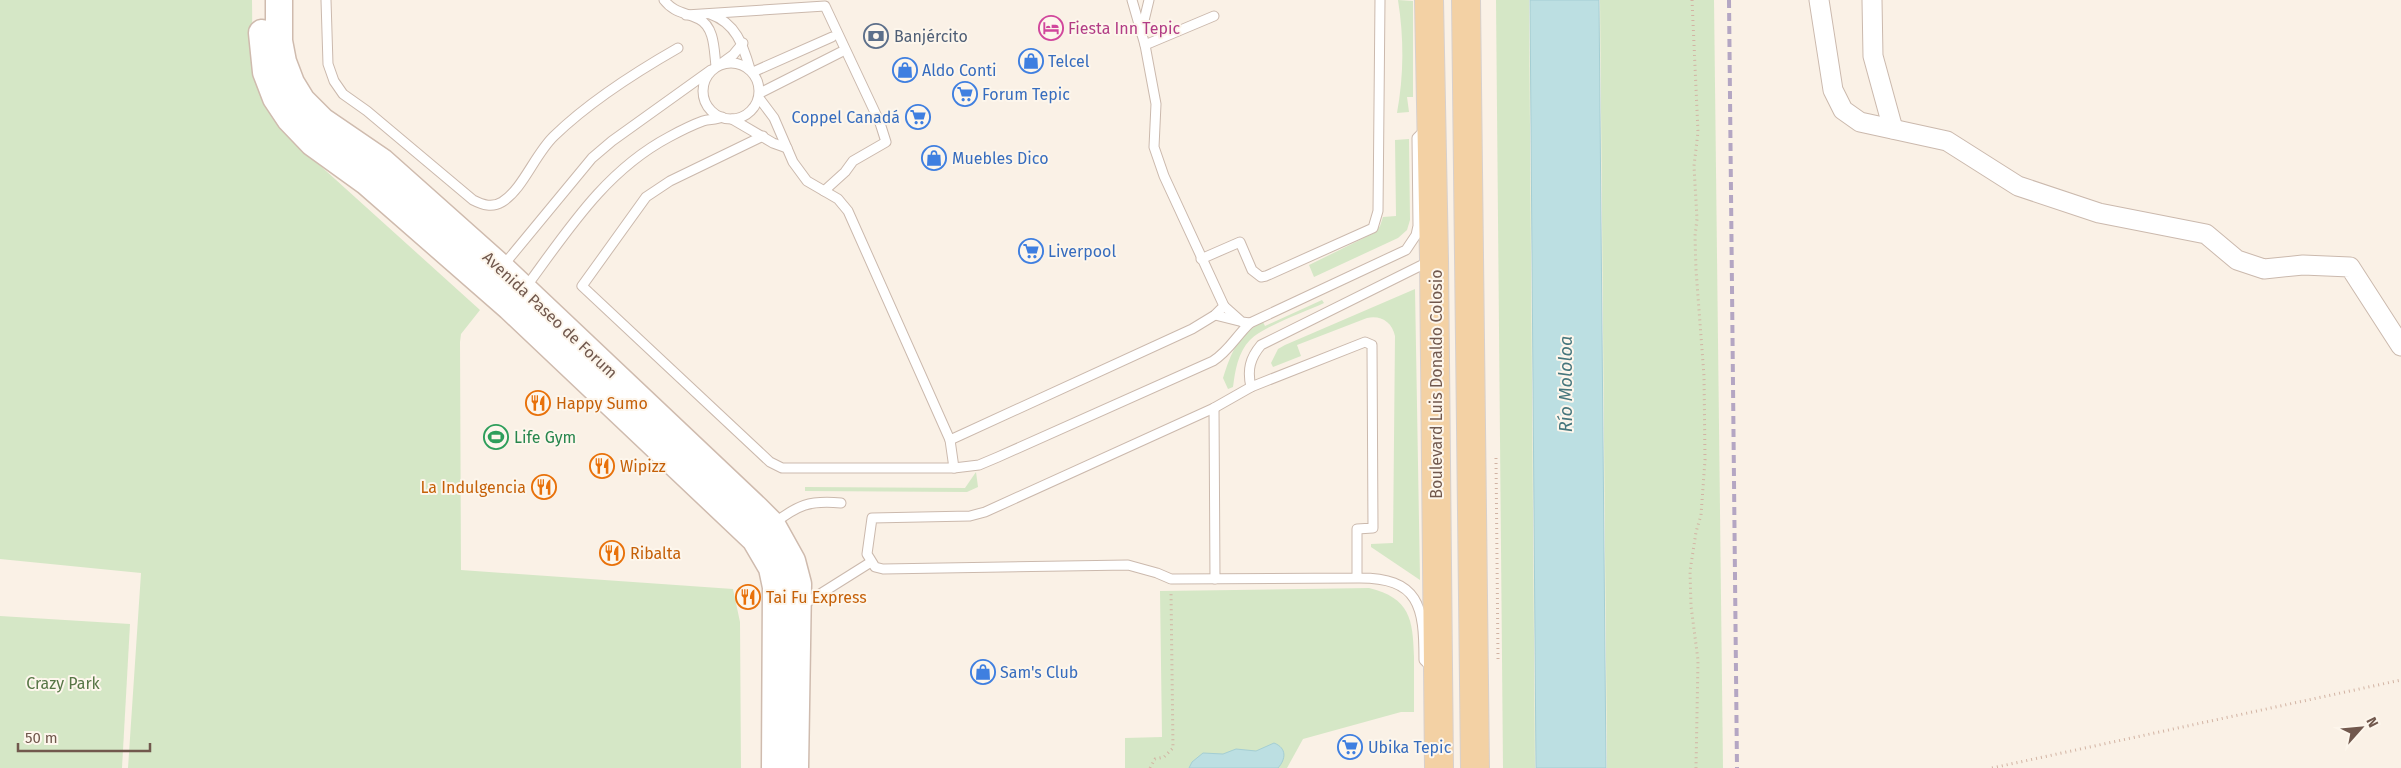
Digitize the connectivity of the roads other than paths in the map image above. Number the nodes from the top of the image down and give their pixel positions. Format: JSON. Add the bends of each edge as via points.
{"nodes":[{"id":1,"x":261,"y":0,"type":"edge"},
{"id":2,"x":279,"y":0,"type":"edge"},
{"id":3,"x":326,"y":0,"type":"edge"},
{"id":4,"x":664,"y":0,"type":"edge"},
{"id":5,"x":1132,"y":0,"type":"edge"},
{"id":6,"x":1149,"y":0,"type":"edge"},
{"id":7,"x":1380,"y":0,"type":"edge"},
{"id":8,"x":1429,"y":0,"type":"edge"},
{"id":9,"x":1466,"y":0,"type":"edge"},
{"id":10,"x":1819,"y":0,"type":"edge"},
{"id":11,"x":1872,"y":0,"type":"edge"},
{"id":12,"x":708,"y":13,"type":"junction"},
{"id":13,"x":686,"y":15,"type":"junction"},
{"id":14,"x":1214,"y":16,"type":"dead end"},
{"id":15,"x":1430,"y":28,"type":"junction"},
{"id":16,"x":1141,"y":33,"type":"junction"},
{"id":17,"x":832,"y":37,"type":"dead end"},
{"id":18,"x":743,"y":43,"type":"junction"},
{"id":19,"x":1145,"y":45,"type":"junction"},
{"id":20,"x":678,"y":48,"type":"dead end"},
{"id":21,"x":840,"y":52,"type":"dead end"},
{"id":22,"x":716,"y":67,"type":"junction"},
{"id":23,"x":751,"y":71,"type":"junction"},
{"id":24,"x":759,"y":95,"type":"junction"},
{"id":25,"x":722,"y":117,"type":"junction"},
{"id":26,"x":732,"y":119,"type":"junction"},
{"id":27,"x":1432,"y":124,"type":"junction"},
{"id":28,"x":1893,"y":129,"type":"junction"},
{"id":29,"x":763,"y":136,"type":"junction"},
{"id":30,"x":787,"y":148,"type":"junction"},
{"id":31,"x":824,"y":190,"type":"junction"},
{"id":32,"x":1470,"y":231,"type":"junction"},
{"id":33,"x":1201,"y":259,"type":"junction"},
{"id":34,"x":1434,"y":259,"type":"junction"},
{"id":35,"x":494,"y":278,"type":"junction"},
{"id":36,"x":517,"y":298,"type":"junction"},
{"id":37,"x":1224,"y":306,"type":"junction"},
{"id":38,"x":1215,"y":315,"type":"junction"},
{"id":39,"x":1246,"y":323,"type":"junction"},
{"id":40,"x":2401,"y":346,"type":"edge"},
{"id":41,"x":1251,"y":387,"type":"junction"},
{"id":42,"x":1214,"y":408,"type":"junction"},
{"id":43,"x":950,"y":440,"type":"junction"},
{"id":44,"x":954,"y":468,"type":"junction"},
{"id":45,"x":841,"y":503,"type":"dead end"},
{"id":46,"x":1471,"y":526,"type":"junction"},
{"id":47,"x":764,"y":532,"type":"junction"},
{"id":48,"x":871,"y":562,"type":"junction"},
{"id":49,"x":1357,"y":578,"type":"junction"},
{"id":50,"x":1215,"y":579,"type":"junction"},
{"id":51,"x":787,"y":614,"type":"junction"},
{"id":52,"x":1438,"y":675,"type":"junction"},
{"id":53,"x":775,"y":768,"type":"edge"},
{"id":54,"x":795,"y":768,"type":"edge"},
{"id":55,"x":1439,"y":768,"type":"edge"},
{"id":56,"x":1475,"y":768,"type":"edge"}],
"edges":[{"from":1,"to":35,"type":"street","name":"Avenida Paseo de Forum","via":[[266,72],[276,98],[290,119],[313,143]]},
{"from":2,"to":35,"type":"street","name":"Avenida Paseo de Forum","via":[[279,41],[283,62],[302,101],[322,121],[382,162]]},
{"from":3,"to":20,"type":"lane","via":[[328,64],[343,94],[473,200],[490,206],[500,203],[512,193],[558,132],[633,74]]},
{"from":4,"to":13,"type":"lane","via":[[674,11]]},
{"from":5,"to":16,"type":"lane"},
{"from":6,"to":16,"type":"lane"},
{"from":7,"to":33,"type":"lane","via":[[1378,211],[1373,228],[1261,277],[1252,270],[1240,242]]},
{"from":8,"to":15,"type":"main road","name":"Boulevard Luis Donaldo Colosio"},
{"from":9,"to":32,"type":"main road","name":"Boulevard Luis Donaldo Colosio"},
{"from":10,"to":28,"type":"street","via":[[1833,90],[1843,110],[1860,122]]},
{"from":11,"to":28,"type":"street","via":[[1873,56]]},
{"from":12,"to":13,"type":"lane"},
{"from":12,"to":18,"type":"lane","via":[[726,22]]},
{"from":12,"to":31,"type":"lane","via":[[825,6],[886,142],[853,161]]},
{"from":13,"to":22,"type":"lane","via":[[700,19],[709,28]]},
{"from":14,"to":19,"type":"lane"},
{"from":15,"to":27,"type":"main road","name":"Boulevard Luis Donaldo Colosio"},
{"from":15,"to":32,"type":"main road","via":[[1442,48],[1446,235],[1450,242],[1460,244],[1468,239]]},
{"from":16,"to":19,"type":"lane"},
{"from":17,"to":23,"type":"lane"},
{"from":18,"to":22,"type":"lane","via":[[734,55]]},
{"from":18,"to":23,"type":"lane"},
{"from":19,"to":33,"type":"lane","via":[[1156,104],[1154,147]]},
{"from":21,"to":24,"type":"lane"},
{"from":22,"to":23,"type":"lane","via":[[736,62]]},
{"from":22,"to":25,"type":"lane","via":[[704,83],[704,99],[713,112]]},
{"from":22,"to":35,"type":"lane","via":[[684,87],[592,158]]},
{"from":23,"to":24,"type":"lane","via":[[756,77]]},
{"from":24,"to":26,"type":"lane","via":[[751,111]]},
{"from":24,"to":30,"type":"lane","via":[[774,118]]},
{"from":25,"to":26,"type":"lane"},
{"from":25,"to":36,"type":"lane","via":[[697,123],[668,137],[611,178],[592,197]]},
{"from":26,"to":29,"type":"lane"},
{"from":27,"to":34,"type":"main road","name":"Boulevard Luis Donaldo Colosio"},
{"from":27,"to":39,"type":"lane","via":[[1417,138],[1418,226],[1412,243],[1398,254]]},
{"from":28,"to":40,"type":"street","via":[[1947,141],[2018,186],[2099,213],[2206,234],[2237,260],[2264,269],[2303,265],[2350,267]]},
{"from":29,"to":30,"type":"lane"},
{"from":29,"to":44,"type":"lane","via":[[670,181],[646,197],[582,286],[770,462],[782,468]]},
{"from":30,"to":31,"type":"lane","via":[[807,181]]},
{"from":31,"to":43,"type":"lane","via":[[848,211]]},
{"from":32,"to":46,"type":"main road","name":"Boulevard Luis Donaldo Colosio"},
{"from":33,"to":37,"type":"lane"},
{"from":34,"to":41,"type":"lane","via":[[1260,345],[1249,366]]},
{"from":34,"to":46,"type":"main road","via":[[1448,263],[1458,281],[1460,504]]},
{"from":34,"to":52,"type":"main road","name":"Boulevard Luis Donaldo Colosio"},
{"from":35,"to":36,"type":"street","name":"Avenida Paseo de Forum"},
{"from":36,"to":47,"type":"street","name":"Avenida Paseo de Forum"},
{"from":37,"to":38,"type":"lane"},
{"from":37,"to":39,"type":"lane"},
{"from":38,"to":39,"type":"lane"},
{"from":38,"to":43,"type":"lane","via":[[1192,329]]},
{"from":39,"to":44,"type":"lane","via":[[1224,354],[1213,360],[979,465]]},
{"from":41,"to":42,"type":"lane"},
{"from":41,"to":49,"type":"lane","via":[[1365,342],[1372,345],[1373,528],[1357,529]]},
{"from":42,"to":48,"type":"lane","via":[[986,512],[970,516],[872,518],[867,554]]},
{"from":42,"to":50,"type":"lane"},
{"from":43,"to":44,"type":"lane"},
{"from":45,"to":47,"type":"lane","via":[[806,503]]},
{"from":46,"to":56,"type":"main road","name":"Boulevard Luis Donaldo Colosio"},
{"from":47,"to":51,"type":"street","name":"Avenida Paseo de Forum","via":[[776,587]]},
{"from":48,"to":50,"type":"lane","via":[[883,569],[1128,566],[1171,579]]},
{"from":48,"to":51,"type":"lane"},
{"from":49,"to":50,"type":"lane"},
{"from":49,"to":52,"type":"lane","via":[[1390,581],[1415,598],[1422,612],[1424,660]]},
{"from":51,"to":53,"type":"street","name":"Avenida Paseo de Forum"},
{"from":51,"to":54,"type":"street","name":"Avenida Paseo de Forum"},
{"from":52,"to":55,"type":"main road","name":"Boulevard Luis Donaldo Colosio"}]}
